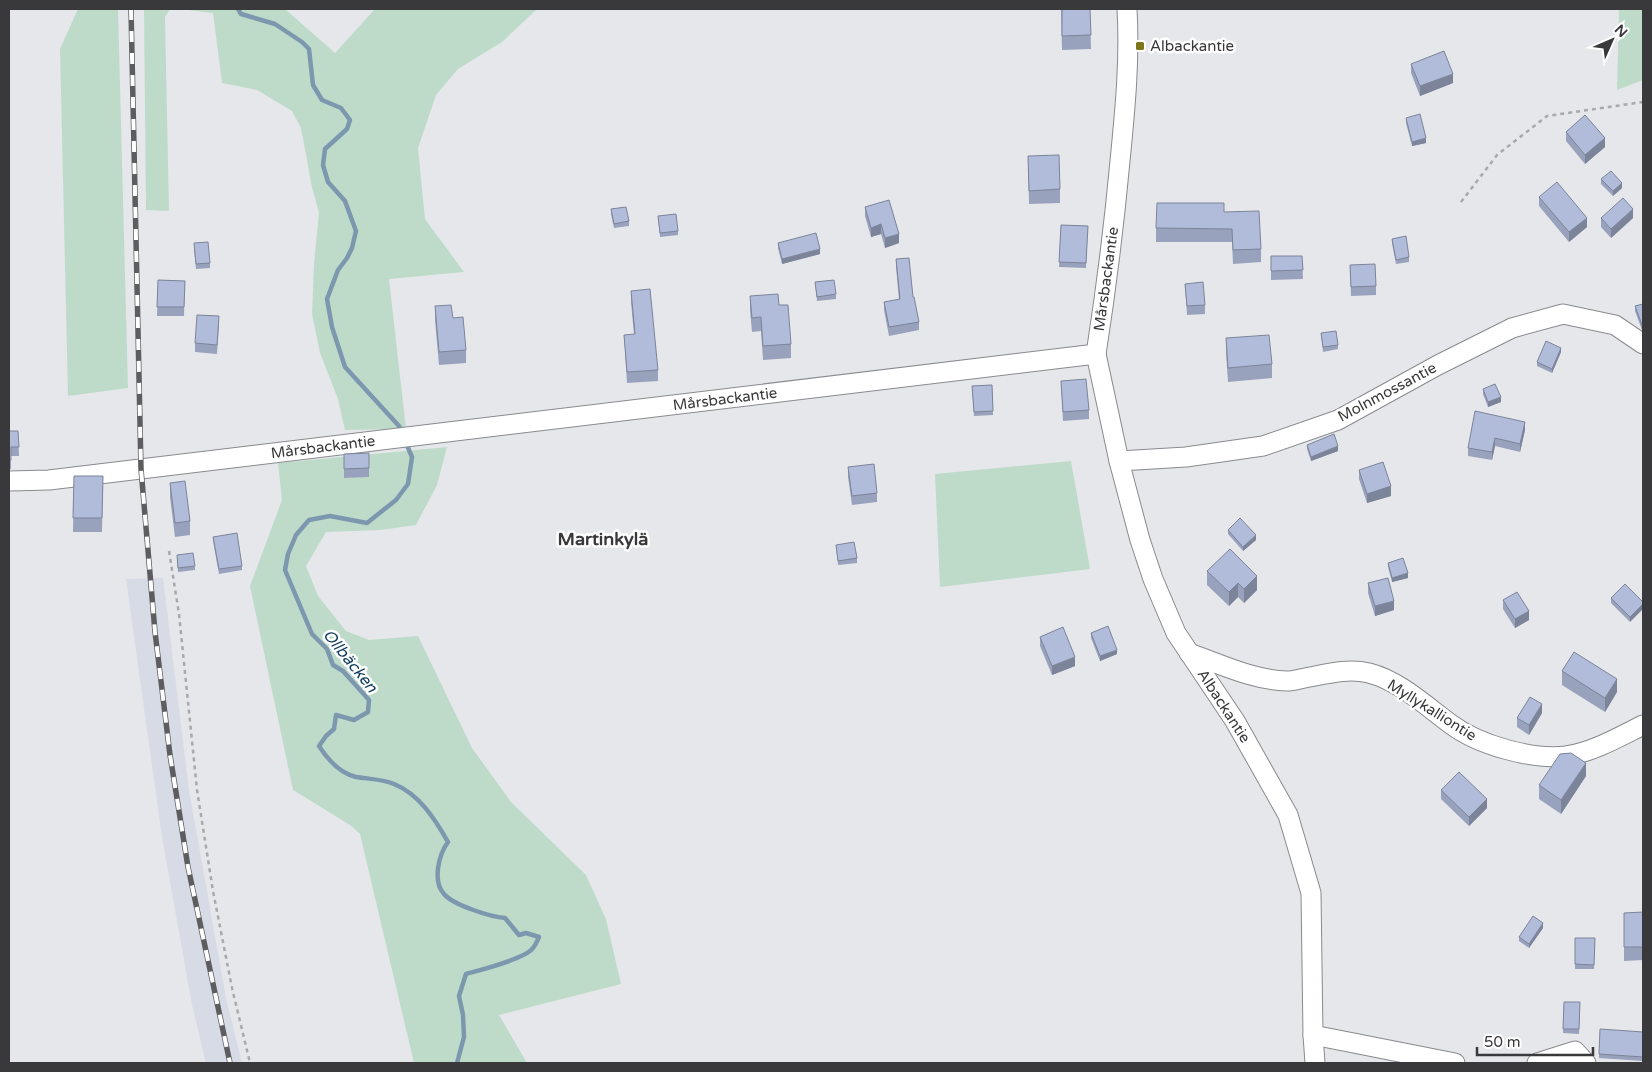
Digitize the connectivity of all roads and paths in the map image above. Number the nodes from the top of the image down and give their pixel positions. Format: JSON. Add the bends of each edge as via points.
{"nodes":[{"id":1,"x":1127,"y":9,"type":"edge"},
{"id":2,"x":1643,"y":102,"type":"edge"},
{"id":3,"x":1461,"y":202,"type":"dead end"},
{"id":4,"x":1643,"y":344,"type":"edge"},
{"id":5,"x":1096,"y":354,"type":"junction"},
{"id":6,"x":1119,"y":461,"type":"junction"},
{"id":7,"x":9,"y":481,"type":"edge"},
{"id":8,"x":169,"y":552,"type":"dead end"},
{"id":9,"x":1189,"y":653,"type":"junction"},
{"id":10,"x":1643,"y":725,"type":"edge"},
{"id":11,"x":1312,"y":1036,"type":"junction"},
{"id":12,"x":250,"y":1063,"type":"edge"},
{"id":13,"x":1315,"y":1063,"type":"edge"},
{"id":14,"x":1456,"y":1063,"type":"edge"},
{"id":15,"x":1537,"y":1063,"type":"edge"},
{"id":16,"x":1586,"y":1063,"type":"edge"}],
"edges":[{"from":1,"to":5,"type":"street","name":"Mårsbackantie","via":[[1128,87],[1110,259]]},
{"from":2,"to":3,"type":"path","via":[[1547,116],[1497,155]]},
{"from":4,"to":6,"type":"street","name":"Molnmossantie","via":[[1615,326],[1563,314],[1512,328],[1338,420],[1263,446],[1186,457]]},
{"from":5,"to":6,"type":"street","name":"Albackantie"},
{"from":5,"to":7,"type":"street","name":"Mårsbackantie","via":[[49,480]]},
{"from":6,"to":9,"type":"street","name":"Albackantie","via":[[1153,579],[1176,633]]},
{"from":8,"to":12,"type":"path","via":[[179,614],[197,790],[213,891]]},
{"from":9,"to":10,"type":"street","name":"Myllykalliontie","via":[[1270,680],[1289,681],[1344,670],[1375,675],[1406,691],[1465,734],[1486,744],[1532,755],[1565,756],[1586,751]]},
{"from":9,"to":11,"type":"street","name":"Albackantie","via":[[1235,721],[1288,814],[1311,893]]},
{"from":11,"to":13,"type":"street","name":"Albackantie"},
{"from":11,"to":14,"type":"street"},
{"from":15,"to":16,"type":"street","via":[[1575,1051]]}]}
